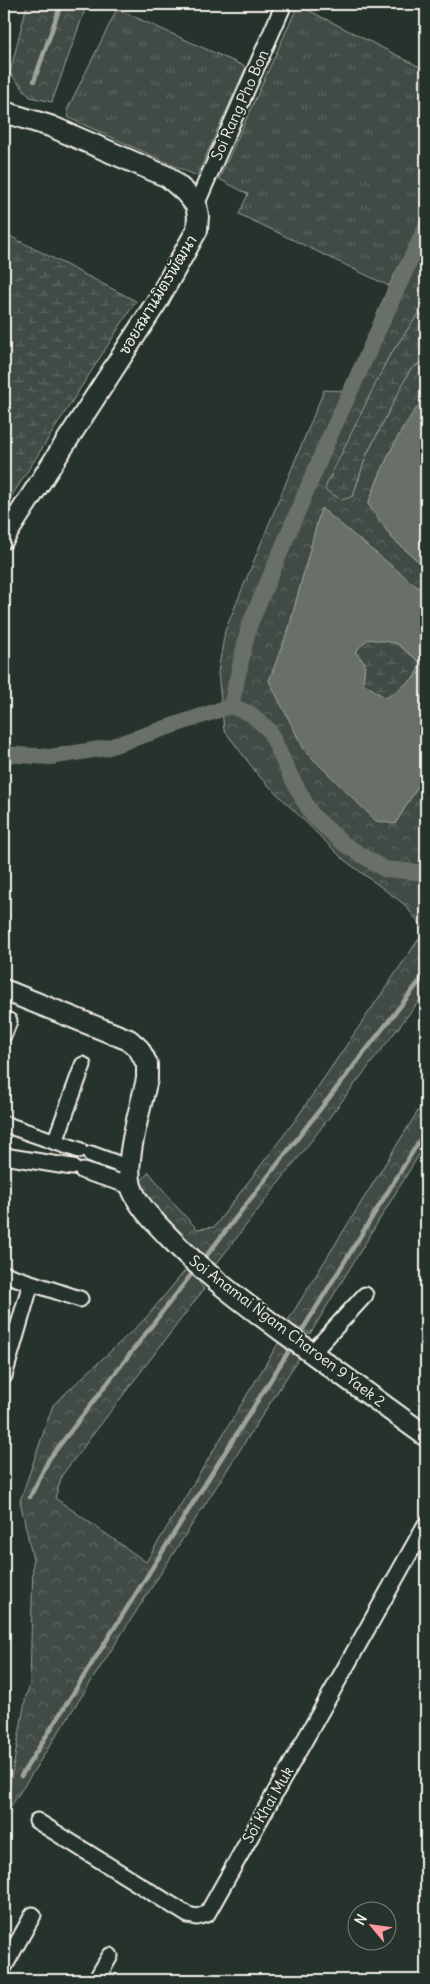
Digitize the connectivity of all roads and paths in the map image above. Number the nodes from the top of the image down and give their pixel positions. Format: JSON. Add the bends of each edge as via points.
{"nodes":[{"id":1,"x":284,"y":4,"type":"edge"},
{"id":2,"x":4,"y":112,"type":"edge"},
{"id":3,"x":196,"y":205,"type":"junction"},
{"id":4,"x":4,"y":538,"type":"edge"},
{"id":5,"x":4,"y":990,"type":"edge"},
{"id":6,"x":83,"y":1065,"type":"dead end"},
{"id":7,"x":4,"y":1124,"type":"edge"},
{"id":8,"x":73,"y":1148,"type":"junction"},
{"id":9,"x":4,"y":1156,"type":"edge"},
{"id":10,"x":72,"y":1168,"type":"junction"},
{"id":11,"x":130,"y":1177,"type":"junction"},
{"id":12,"x":4,"y":1274,"type":"edge"},
{"id":13,"x":31,"y":1283,"type":"junction"},
{"id":14,"x":365,"y":1295,"type":"dead end"},
{"id":15,"x":80,"y":1299,"type":"dead end"},
{"id":16,"x":299,"y":1343,"type":"junction"},
{"id":17,"x":4,"y":1372,"type":"edge"},
{"id":18,"x":426,"y":1436,"type":"edge"},
{"id":19,"x":426,"y":1524,"type":"edge"},
{"id":20,"x":37,"y":1821,"type":"dead end"},
{"id":21,"x":33,"y":1915,"type":"dead end"},
{"id":22,"x":110,"y":1956,"type":"dead end"},
{"id":23,"x":4,"y":1967,"type":"edge"},
{"id":24,"x":96,"y":1980,"type":"edge"}],
"edges":[{"from":1,"to":3,"type":"street","name":"Soi Rang Pho Bon"},
{"from":2,"to":3,"type":"street","via":[[50,126],[168,177]]},
{"from":3,"to":4,"type":"street","name":"ซอยสมานมิตรพัฒนา","via":[[197,230],[180,263]]},
{"from":5,"to":11,"type":"street","via":[[108,1030],[139,1049],[147,1064],[147,1079]]},
{"from":6,"to":8,"type":"street"},
{"from":7,"to":8,"type":"street"},
{"from":8,"to":10,"type":"street"},
{"from":8,"to":11,"type":"street"},
{"from":9,"to":10,"type":"street"},
{"from":10,"to":11,"type":"street"},
{"from":11,"to":16,"type":"street","name":"Soi Anamai Ngam Charoen 9 Yaek 2","via":[[139,1202],[188,1257]]},
{"from":12,"to":13,"type":"street"},
{"from":13,"to":15,"type":"street"},
{"from":13,"to":17,"type":"street"},
{"from":14,"to":16,"type":"street"},
{"from":16,"to":18,"type":"street","name":"Soi Anamai Ngam Charoen 9 Yaek 2"},
{"from":19,"to":20,"type":"street","name":"Soi Khai Muk","via":[[206,1914],[188,1915]]},
{"from":21,"to":23,"type":"street"},
{"from":22,"to":24,"type":"street"}]}
